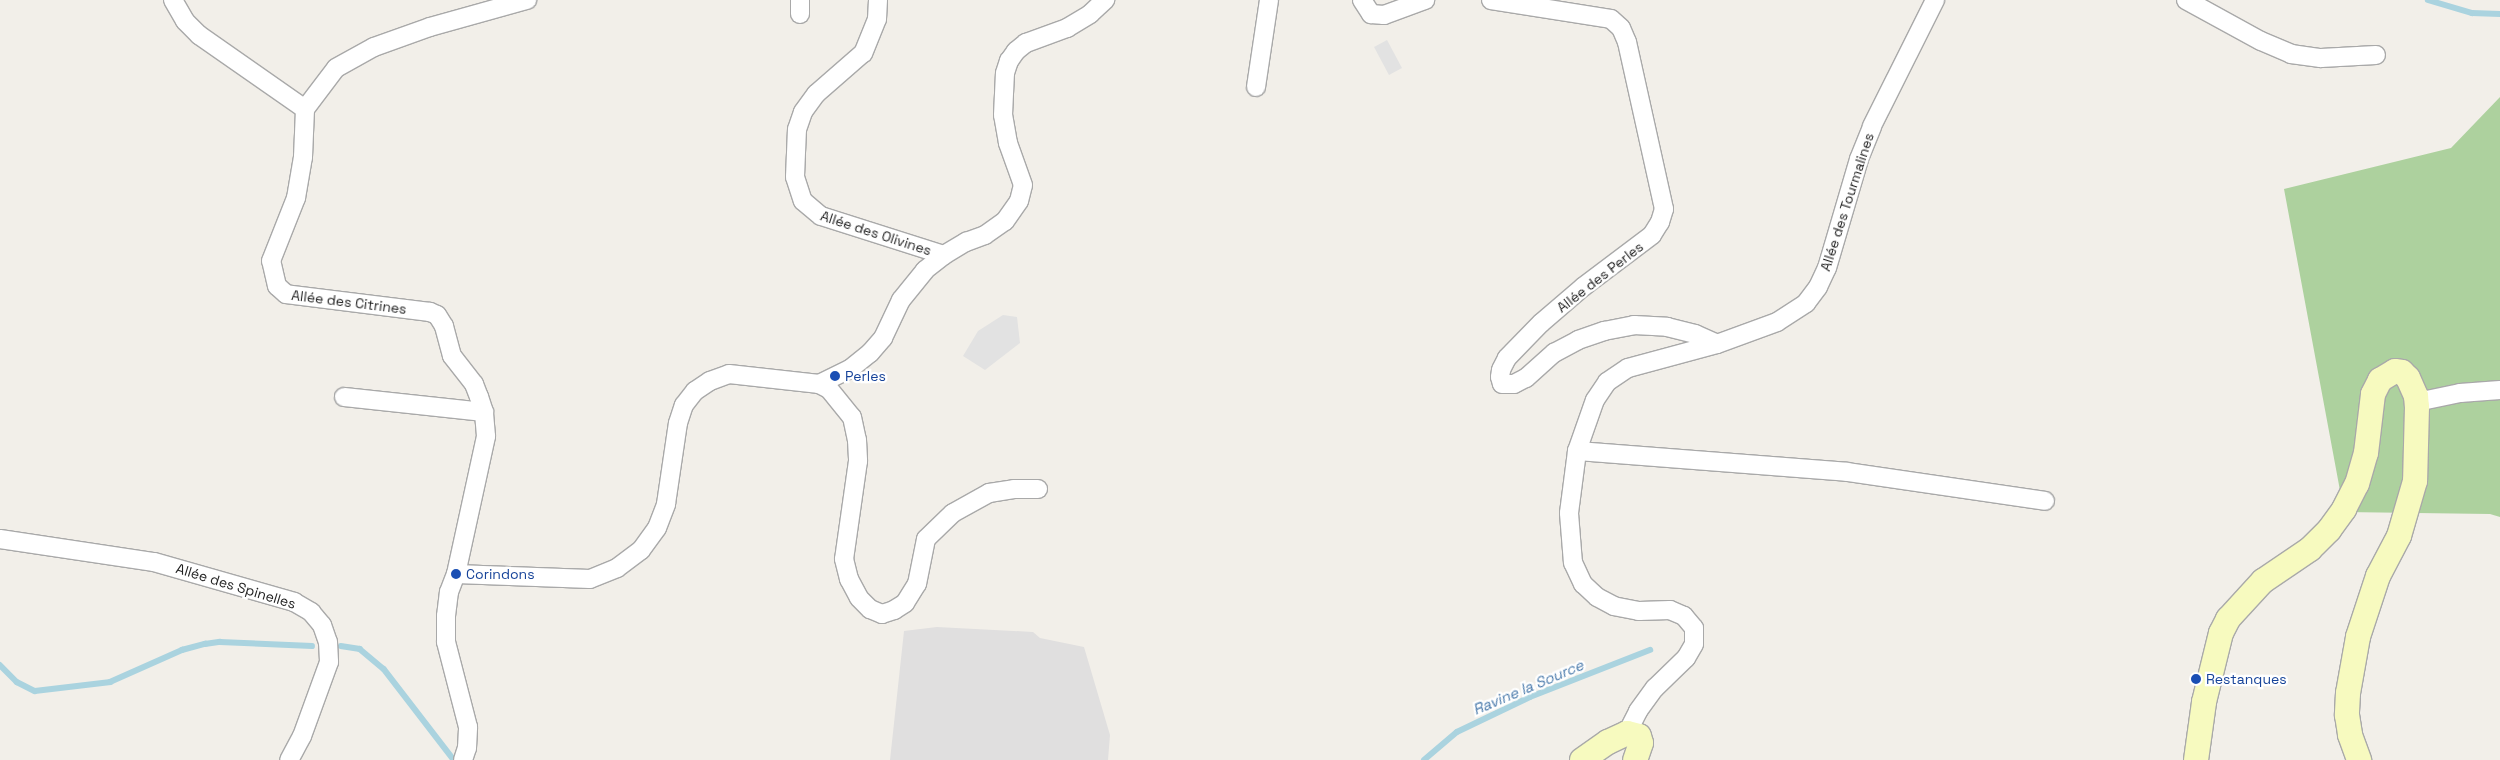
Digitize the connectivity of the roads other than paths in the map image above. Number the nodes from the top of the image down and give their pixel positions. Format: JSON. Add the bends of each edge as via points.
{"nodes":[{"id":1,"x":173,"y":0,"type":"edge"},
{"id":2,"x":527,"y":0,"type":"edge"},
{"id":3,"x":878,"y":0,"type":"edge"},
{"id":4,"x":1105,"y":0,"type":"edge"},
{"id":5,"x":1270,"y":0,"type":"edge"},
{"id":6,"x":1362,"y":0,"type":"edge"},
{"id":7,"x":1425,"y":0,"type":"edge"},
{"id":8,"x":1491,"y":0,"type":"edge"},
{"id":9,"x":1934,"y":0,"type":"edge"},
{"id":10,"x":2186,"y":0,"type":"edge"},
{"id":11,"x":1522,"y":2,"type":"edge"},
{"id":12,"x":2376,"y":55,"type":"dead end"},
{"id":13,"x":1256,"y":87,"type":"dead end"},
{"id":14,"x":305,"y":109,"type":"junction"},
{"id":15,"x":944,"y":255,"type":"junction"},
{"id":16,"x":1717,"y":344,"type":"junction"},
{"id":17,"x":819,"y":384,"type":"junction"},
{"id":18,"x":2500,"y":390,"type":"edge"},
{"id":19,"x":344,"y":397,"type":"dead end"},
{"id":20,"x":2416,"y":402,"type":"junction"},
{"id":21,"x":484,"y":412,"type":"junction"},
{"id":22,"x":1577,"y":451,"type":"junction"},
{"id":23,"x":1038,"y":489,"type":"dead end"},
{"id":24,"x":2045,"y":501,"type":"dead end"},
{"id":25,"x":0,"y":539,"type":"edge"},
{"id":26,"x":456,"y":574,"type":"junction"},
{"id":27,"x":1627,"y":733,"type":"junction"},
{"id":28,"x":289,"y":760,"type":"edge"},
{"id":29,"x":463,"y":760,"type":"edge"},
{"id":30,"x":1582,"y":760,"type":"edge"},
{"id":31,"x":1635,"y":760,"type":"edge"},
{"id":32,"x":2196,"y":760,"type":"edge"},
{"id":33,"x":2360,"y":760,"type":"edge"}],
"edges":[{"from":1,"to":14,"type":"street","via":[[199,35]]},
{"from":2,"to":14,"type":"street","via":[[430,27],[374,47],[336,68]]},
{"from":3,"to":15,"type":"street","name":"Allée des Olivines","via":[[877,19],[863,53],[816,94],[803,112],[797,128],[796,177],[803,201],[821,216]]},
{"from":4,"to":15,"type":"street","via":[[1067,28],[1026,43],[1009,61],[1004,72],[1003,115],[1008,143],[1023,185],[1019,201],[1005,221]]},
{"from":5,"to":13,"type":"street"},
{"from":6,"to":7,"type":"street","via":[[1371,14],[1384,15]]},
{"from":8,"to":11,"type":"street","name":"Allée des Perles"},
{"from":9,"to":16,"type":"street","name":"Allée des Tourmalines","via":[[1872,126],[1818,288],[1792,314]]},
{"from":10,"to":12,"type":"street","via":[[2291,54],[2321,58]]},
{"from":11,"to":16,"type":"street","name":"Allée des Perles","via":[[1611,19],[1621,28],[1627,42],[1664,209],[1652,235],[1583,287],[1507,358],[1501,370],[1502,384],[1514,384],[1526,378],[1554,353],[1578,340],[1634,325],[1667,327]]},
{"from":14,"to":21,"type":"street","name":"Allée des Citrines","via":[[303,157],[296,198],[272,261],[278,286],[286,294],[296,297],[436,315],[444,326],[452,356],[474,384]]},
{"from":15,"to":17,"type":"street","via":[[925,270],[901,300],[883,338],[870,353],[850,369]]},
{"from":16,"to":22,"type":"street","name":"Allée des Tourmalines","via":[[1628,368],[1608,382],[1595,400]]},
{"from":17,"to":23,"type":"street","via":[[829,389],[852,417],[858,440],[844,559],[852,585],[870,609],[882,614],[905,603],[916,584],[926,539],[953,513],[989,493],[1014,488]]},
{"from":17,"to":26,"type":"street","via":[[729,374],[695,391],[684,405],[678,423],[666,504],[657,528],[641,550],[617,568],[590,578]]},
{"from":18,"to":20,"type":"street","via":[[2460,393]]},
{"from":19,"to":21,"type":"street"},
{"from":20,"to":32,"type":"main road","via":[[2412,386],[2402,372],[2388,373],[2380,380],[2373,394],[2362,469],[2344,509],[2310,549],[2262,581],[2228,619],[2221,633],[2204,702]]},
{"from":20,"to":33,"type":"main road","via":[[2415,481],[2399,536],[2378,576],[2358,637],[2348,692],[2350,735]]},
{"from":21,"to":26,"type":"street","name":"Allée des Citrines","via":[[486,436],[482,462],[469,506]]},
{"from":22,"to":24,"type":"street","via":[[1847,472]]},
{"from":22,"to":27,"type":"street","name":"Allée des Tourmalines","via":[[1569,513],[1573,562],[1583,584],[1596,597],[1614,606],[1670,610],[1684,616],[1694,628],[1694,644],[1686,658],[1655,688]]},
{"from":25,"to":28,"type":"street","name":"Allée des Spinelles","via":[[154,562],[294,602],[311,612],[322,625],[328,642],[329,662],[302,736]]},
{"from":26,"to":29,"type":"street","name":"Allée des Citrines","via":[[449,592],[446,642],[468,727]]},
{"from":27,"to":30,"type":"main road"},
{"from":27,"to":31,"type":"main road","via":[[1639,736],[1641,743]]}]}
